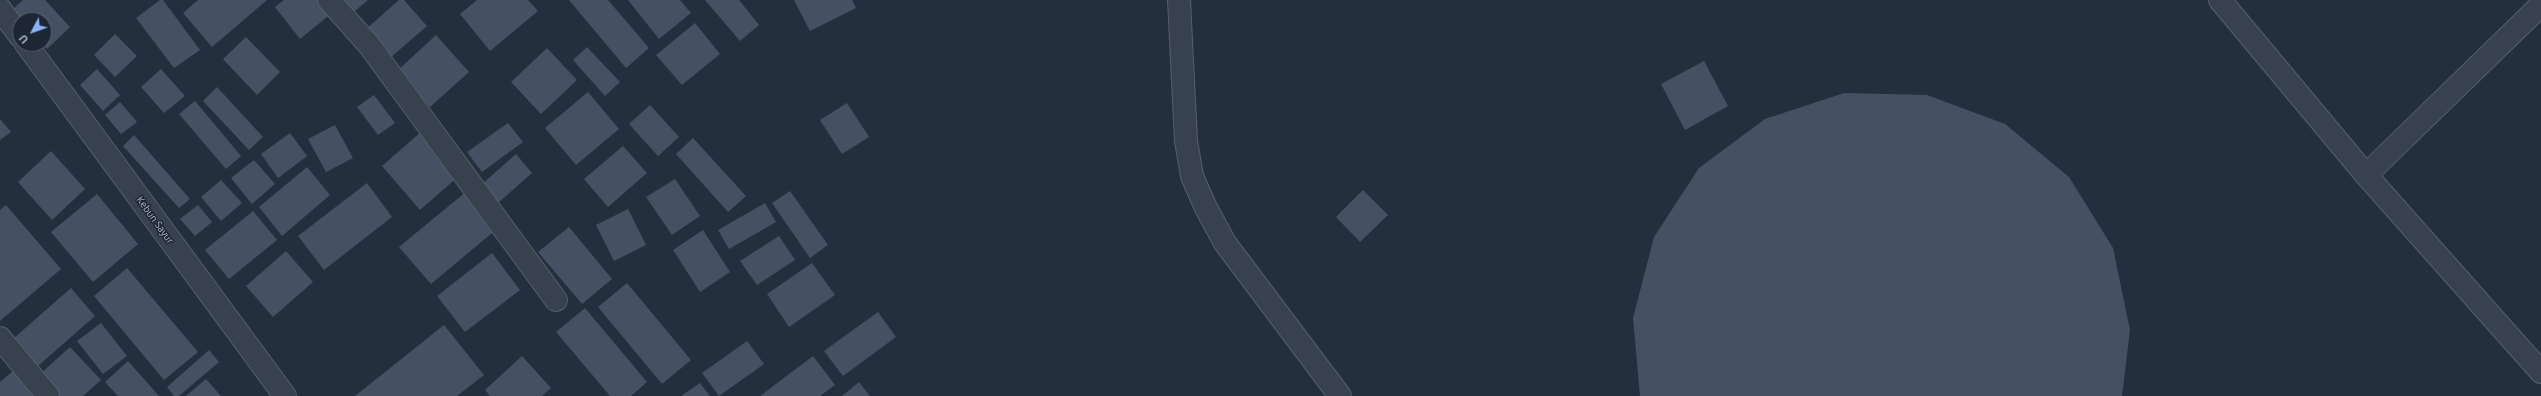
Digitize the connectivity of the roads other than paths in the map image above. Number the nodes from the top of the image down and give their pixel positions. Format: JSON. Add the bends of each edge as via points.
{"nodes":[{"id":1,"x":329,"y":0,"type":"edge"},
{"id":2,"x":1179,"y":0,"type":"edge"},
{"id":3,"x":2220,"y":0,"type":"edge"},
{"id":4,"x":2541,"y":5,"type":"edge"},
{"id":5,"x":0,"y":9,"type":"edge"},
{"id":6,"x":12,"y":25,"type":"edge"},
{"id":7,"x":32,"y":52,"type":"edge"},
{"id":8,"x":2366,"y":175,"type":"junction"},
{"id":9,"x":556,"y":300,"type":"dead end"},
{"id":10,"x":0,"y":338,"type":"edge"},
{"id":11,"x":2541,"y":372,"type":"edge"},
{"id":12,"x":48,"y":396,"type":"edge"},
{"id":13,"x":285,"y":396,"type":"edge"},
{"id":14,"x":1340,"y":396,"type":"edge"}],
"edges":[{"from":1,"to":9,"type":"street","via":[[369,45]]},
{"from":2,"to":14,"type":"street","via":[[1186,141],[1192,176],[1225,243]]},
{"from":3,"to":8,"type":"street"},
{"from":4,"to":8,"type":"street"},
{"from":5,"to":6,"type":"street"},
{"from":7,"to":13,"type":"street","name":"Kebun Sayur"},
{"from":8,"to":11,"type":"street"},
{"from":10,"to":12,"type":"street"}]}
